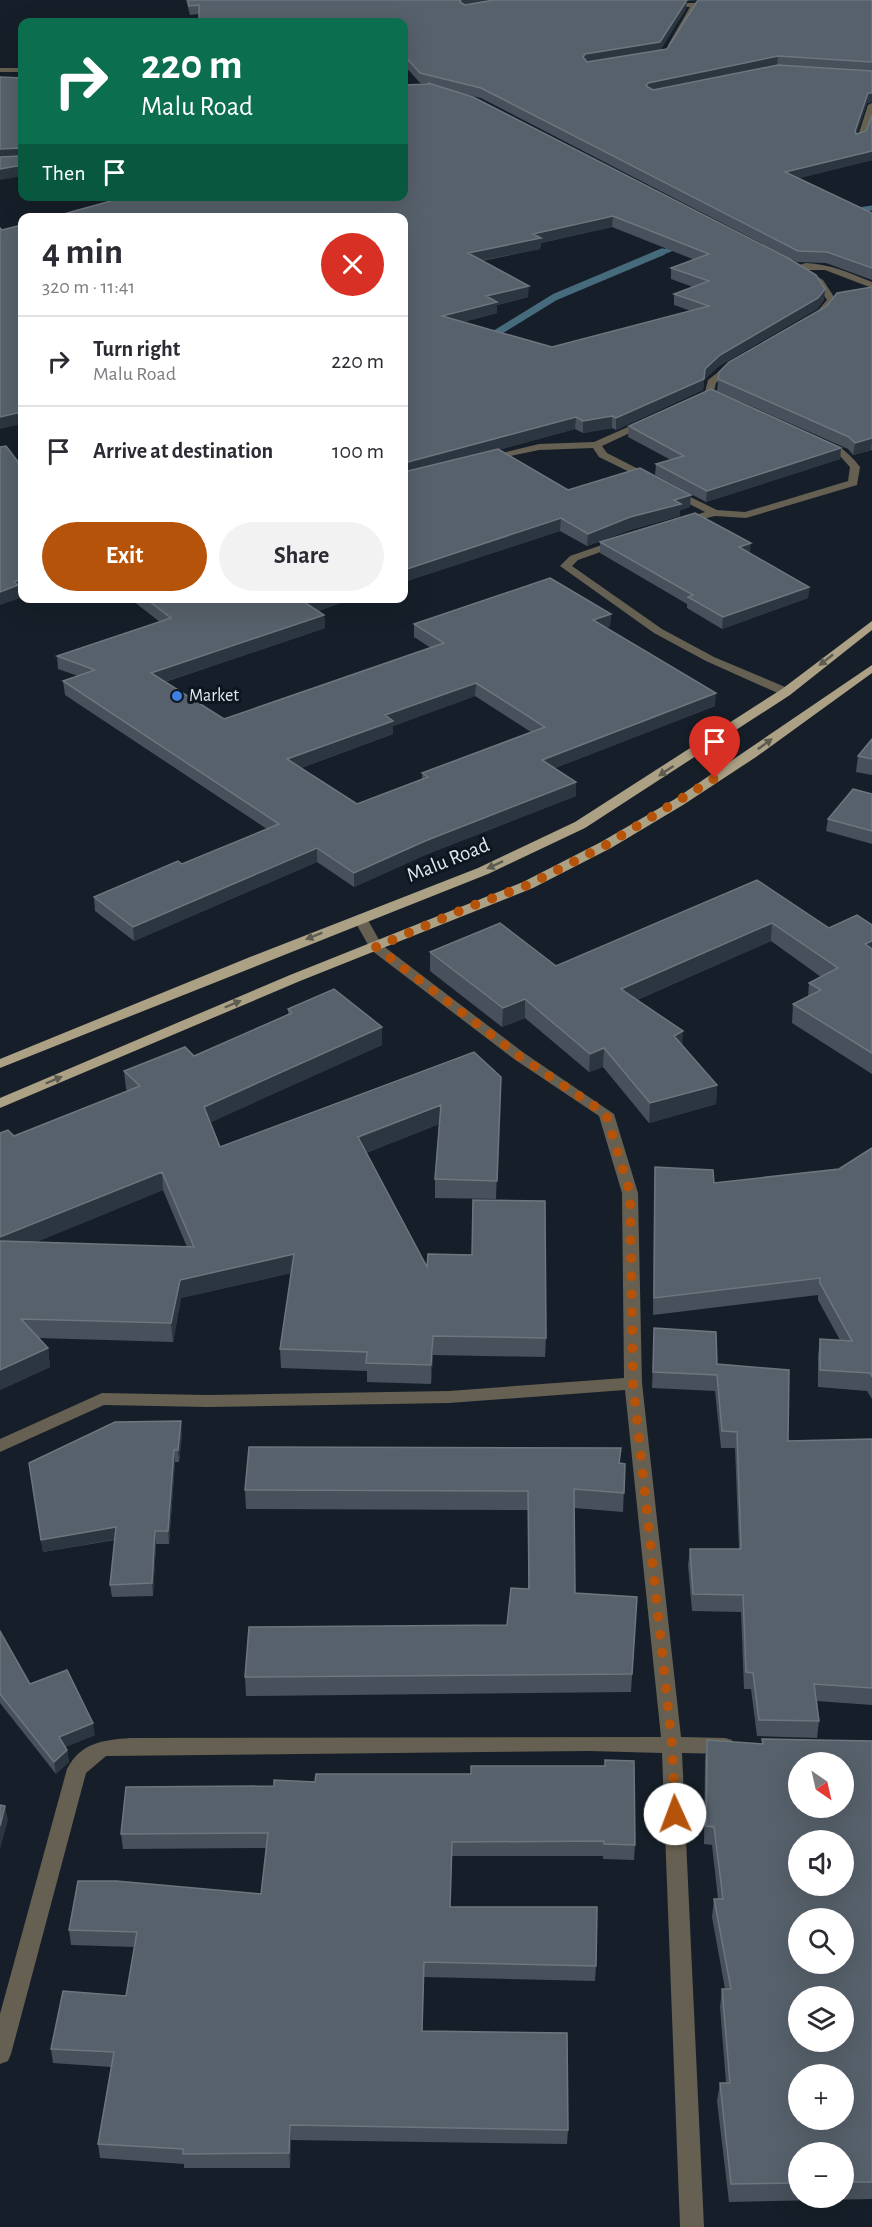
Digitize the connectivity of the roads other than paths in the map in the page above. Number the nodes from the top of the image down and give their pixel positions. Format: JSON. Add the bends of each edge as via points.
{"nodes":[{"id":1,"x":723,"y":0,"type":"edge"},
{"id":2,"x":658,"y":4,"type":"edge"},
{"id":3,"x":694,"y":5,"type":"junction"},
{"id":4,"x":664,"y":55,"type":"edge"},
{"id":5,"x":0,"y":70,"type":"edge"},
{"id":6,"x":18,"y":70,"type":"edge"},
{"id":7,"x":872,"y":105,"type":"edge"},
{"id":8,"x":859,"y":140,"type":"edge"},
{"id":9,"x":782,"y":260,"type":"edge"},
{"id":10,"x":796,"y":267,"type":"junction"},
{"id":11,"x":872,"y":285,"type":"edge"},
{"id":12,"x":811,"y":319,"type":"edge"},
{"id":13,"x":743,"y":358,"type":"edge"},
{"id":14,"x":690,"y":402,"type":"edge"},
{"id":15,"x":658,"y":416,"type":"edge"},
{"id":16,"x":812,"y":440,"type":"edge"},
{"id":17,"x":596,"y":445,"type":"junction"},
{"id":18,"x":479,"y":460,"type":"edge"},
{"id":19,"x":715,"y":513,"type":"junction"},
{"id":20,"x":666,"y":526,"type":"edge"},
{"id":21,"x":634,"y":537,"type":"edge"},
{"id":22,"x":869,"y":630,"type":"edge"},
{"id":23,"x":872,"y":668,"type":"edge"},
{"id":24,"x":786,"y":692,"type":"junction"},
{"id":25,"x":360,"y":918,"type":"junction"},
{"id":26,"x":376,"y":947,"type":"junction"},
{"id":27,"x":0,"y":1064,"type":"edge"},
{"id":28,"x":0,"y":1102,"type":"edge"},
{"id":29,"x":633,"y":1383,"type":"junction"},
{"id":30,"x":0,"y":1446,"type":"edge"},
{"id":31,"x":672,"y":1745,"type":"junction"},
{"id":32,"x":742,"y":1746,"type":"edge"},
{"id":33,"x":0,"y":2054,"type":"edge"},
{"id":34,"x":692,"y":2227,"type":"edge"}],
"edges":[{"from":1,"to":3,"type":"street"},
{"from":2,"to":3,"type":"street"},
{"from":3,"to":4,"type":"street"},
{"from":5,"to":6,"type":"street"},
{"from":7,"to":8,"type":"street"},
{"from":9,"to":10,"type":"street"},
{"from":10,"to":11,"type":"street","via":[[826,267]]},
{"from":10,"to":12,"type":"street","via":[[820,282],[837,300]]},
{"from":13,"to":14,"type":"street","via":[[711,382],[716,395]]},
{"from":15,"to":17,"type":"street"},
{"from":16,"to":19,"type":"street","via":[[843,453],[855,467],[853,483],[746,515]]},
{"from":17,"to":18,"type":"street","via":[[539,447]]},
{"from":17,"to":19,"type":"street","via":[[603,455]]},
{"from":19,"to":20,"type":"street"},
{"from":21,"to":24,"type":"street","via":[[574,558],[565,566],[658,631]]},
{"from":22,"to":24,"type":"main road","name":"Malu Road","one_way":true},
{"from":26,"to":23,"type":"main road","one_way":true,"via":[[528,885],[606,845],[752,754]]},
{"from":24,"to":25,"type":"main road","name":"Malu Road","one_way":true,"via":[[580,825],[483,871]]},
{"from":25,"to":26,"type":"street"},
{"from":25,"to":27,"type":"main road","name":"Malu Road","one_way":true},
{"from":28,"to":26,"type":"main road","one_way":true},
{"from":26,"to":29,"type":"street","via":[[519,1056],[606,1114],[630,1193]]},
{"from":29,"to":30,"type":"street","via":[[449,1397],[102,1399]]},
{"from":29,"to":31,"type":"street"},
{"from":31,"to":32,"type":"street"},
{"from":31,"to":33,"type":"street","via":[[100,1748],[77,1769]]},
{"from":31,"to":34,"type":"street"}]}
